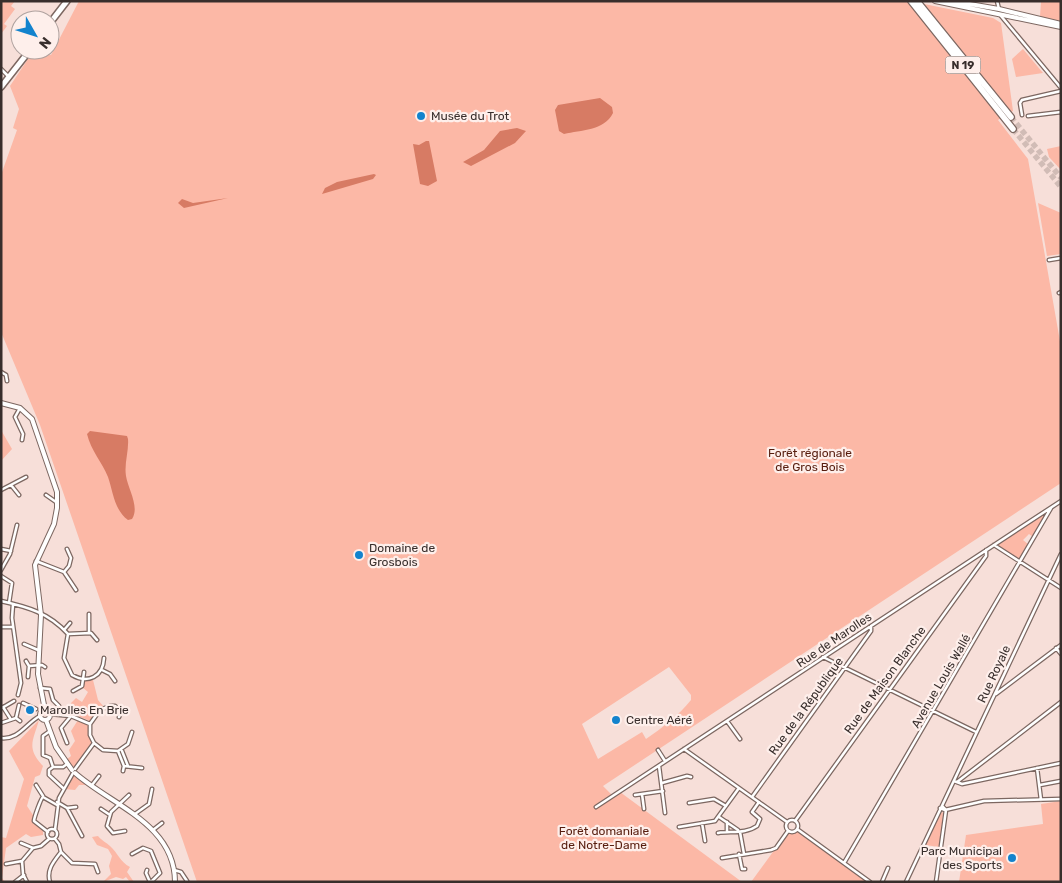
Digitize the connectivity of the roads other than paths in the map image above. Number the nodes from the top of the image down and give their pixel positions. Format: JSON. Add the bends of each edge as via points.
{"nodes":[{"id":1,"x":911,"y":1,"type":"edge"},
{"id":2,"x":917,"y":1,"type":"edge"},
{"id":3,"x":936,"y":1,"type":"edge"},
{"id":4,"x":952,"y":1,"type":"edge"},
{"id":5,"x":997,"y":1,"type":"edge"},
{"id":6,"x":999,"y":11,"type":"junction"},
{"id":7,"x":1010,"y":15,"type":"junction"},
{"id":8,"x":1006,"y":21,"type":"junction"},
{"id":9,"x":1061,"y":26,"type":"edge"},
{"id":10,"x":19,"y":60,"type":"edge"},
{"id":11,"x":22,"y":60,"type":"edge"},
{"id":12,"x":1,"y":69,"type":"edge"},
{"id":13,"x":8,"y":76,"type":"junction"},
{"id":14,"x":1,"y":82,"type":"edge"},
{"id":15,"x":1,"y":87,"type":"edge"},
{"id":16,"x":1061,"y":89,"type":"edge"},
{"id":17,"x":1061,"y":112,"type":"edge"},
{"id":18,"x":1022,"y":114,"type":"dead end"},
{"id":19,"x":1028,"y":116,"type":"dead end"},
{"id":20,"x":1011,"y":118,"type":"tunnel mouth"},
{"id":21,"x":1013,"y":129,"type":"tunnel mouth"},
{"id":22,"x":1061,"y":258,"type":"edge"},
{"id":23,"x":1048,"y":260,"type":"dead end"},
{"id":24,"x":1,"y":372,"type":"edge"},
{"id":25,"x":7,"y":381,"type":"dead end"},
{"id":26,"x":1,"y":404,"type":"edge"},
{"id":27,"x":20,"y":408,"type":"junction"},
{"id":28,"x":22,"y":440,"type":"dead end"},
{"id":29,"x":50,"y":466,"type":"junction"},
{"id":30,"x":43,"y":468,"type":"dead end"},
{"id":31,"x":26,"y":477,"type":"dead end"},
{"id":32,"x":11,"y":485,"type":"junction"},
{"id":33,"x":1,"y":490,"type":"edge"},
{"id":34,"x":19,"y":495,"type":"dead end"},
{"id":35,"x":46,"y":495,"type":"dead end"},
{"id":36,"x":1061,"y":501,"type":"edge"},
{"id":37,"x":58,"y":502,"type":"junction"},
{"id":38,"x":1051,"y":507,"type":"junction"},
{"id":39,"x":17,"y":525,"type":"dead end"},
{"id":40,"x":994,"y":545,"type":"junction"},
{"id":41,"x":1,"y":548,"type":"edge"},
{"id":42,"x":67,"y":549,"type":"dead end"},
{"id":43,"x":986,"y":550,"type":"junction"},
{"id":44,"x":11,"y":551,"type":"junction"},
{"id":45,"x":1061,"y":554,"type":"edge"},
{"id":46,"x":36,"y":561,"type":"junction"},
{"id":47,"x":1020,"y":563,"type":"junction"},
{"id":48,"x":1,"y":570,"type":"edge"},
{"id":49,"x":64,"y":572,"type":"junction"},
{"id":50,"x":1,"y":576,"type":"edge"},
{"id":51,"x":1048,"y":580,"type":"junction"},
{"id":52,"x":1061,"y":588,"type":"edge"},
{"id":53,"x":76,"y":590,"type":"dead end"},
{"id":54,"x":1,"y":601,"type":"edge"},
{"id":55,"x":8,"y":603,"type":"junction"},
{"id":56,"x":13,"y":604,"type":"junction"},
{"id":57,"x":41,"y":613,"type":"junction"},
{"id":58,"x":89,"y":614,"type":"dead end"},
{"id":59,"x":70,"y":622,"type":"dead end"},
{"id":60,"x":871,"y":626,"type":"junction"},
{"id":61,"x":1,"y":627,"type":"edge"},
{"id":62,"x":13,"y":627,"type":"junction"},
{"id":63,"x":64,"y":630,"type":"junction"},
{"id":64,"x":89,"y":632,"type":"junction"},
{"id":65,"x":68,"y":634,"type":"junction"},
{"id":66,"x":97,"y":640,"type":"dead end"},
{"id":67,"x":24,"y":644,"type":"dead end"},
{"id":68,"x":1061,"y":645,"type":"edge"},
{"id":69,"x":1056,"y":648,"type":"junction"},
{"id":70,"x":38,"y":650,"type":"junction"},
{"id":71,"x":1061,"y":654,"type":"edge"},
{"id":72,"x":823,"y":657,"type":"junction"},
{"id":73,"x":104,"y":658,"type":"dead end"},
{"id":74,"x":26,"y":660,"type":"dead end"},
{"id":75,"x":38,"y":664,"type":"junction"},
{"id":76,"x":29,"y":666,"type":"junction"},
{"id":77,"x":45,"y":667,"type":"dead end"},
{"id":78,"x":844,"y":668,"type":"junction"},
{"id":79,"x":102,"y":670,"type":"junction"},
{"id":80,"x":84,"y":672,"type":"dead end"},
{"id":81,"x":38,"y":674,"type":"junction"},
{"id":82,"x":44,"y":675,"type":"dead end"},
{"id":83,"x":28,"y":677,"type":"dead end"},
{"id":84,"x":83,"y":679,"type":"junction"},
{"id":85,"x":115,"y":682,"type":"dead end"},
{"id":86,"x":40,"y":688,"type":"junction"},
{"id":87,"x":889,"y":690,"type":"junction"},
{"id":88,"x":73,"y":691,"type":"dead end"},
{"id":89,"x":994,"y":694,"type":"junction"},
{"id":90,"x":18,"y":695,"type":"dead end"},
{"id":91,"x":14,"y":701,"type":"dead end"},
{"id":92,"x":1061,"y":702,"type":"edge"},
{"id":93,"x":24,"y":703,"type":"dead end"},
{"id":94,"x":18,"y":705,"type":"dead end"},
{"id":95,"x":3,"y":708,"type":"edge"},
{"id":96,"x":36,"y":709,"type":"dead end"},
{"id":97,"x":45,"y":710,"type":"junction"},
{"id":98,"x":933,"y":711,"type":"junction"},
{"id":99,"x":59,"y":713,"type":"junction"},
{"id":100,"x":50,"y":714,"type":"junction"},
{"id":101,"x":40,"y":716,"type":"junction"},
{"id":102,"x":71,"y":716,"type":"junction"},
{"id":103,"x":119,"y":717,"type":"dead end"},
{"id":104,"x":10,"y":718,"type":"junction"},
{"id":105,"x":16,"y":718,"type":"junction"},
{"id":106,"x":46,"y":720,"type":"junction"},
{"id":107,"x":727,"y":721,"type":"junction"},
{"id":108,"x":20,"y":722,"type":"dead end"},
{"id":109,"x":1,"y":723,"type":"edge"},
{"id":110,"x":90,"y":724,"type":"junction"},
{"id":111,"x":50,"y":731,"type":"junction"},
{"id":112,"x":132,"y":732,"type":"dead end"},
{"id":113,"x":976,"y":732,"type":"junction"},
{"id":114,"x":1,"y":738,"type":"edge"},
{"id":115,"x":740,"y":739,"type":"dead end"},
{"id":116,"x":67,"y":743,"type":"dead end"},
{"id":117,"x":94,"y":743,"type":"junction"},
{"id":118,"x":684,"y":749,"type":"junction"},
{"id":119,"x":658,"y":750,"type":"dead end"},
{"id":120,"x":120,"y":751,"type":"junction"},
{"id":121,"x":665,"y":761,"type":"junction"},
{"id":122,"x":1060,"y":762,"type":"edge"},
{"id":123,"x":67,"y":764,"type":"junction"},
{"id":124,"x":126,"y":766,"type":"junction"},
{"id":125,"x":659,"y":766,"type":"junction"},
{"id":126,"x":53,"y":767,"type":"junction"},
{"id":127,"x":142,"y":768,"type":"dead end"},
{"id":128,"x":1037,"y":768,"type":"junction"},
{"id":129,"x":74,"y":771,"type":"junction"},
{"id":130,"x":122,"y":771,"type":"dead end"},
{"id":131,"x":99,"y":776,"type":"dead end"},
{"id":132,"x":691,"y":777,"type":"dead end"},
{"id":133,"x":1061,"y":781,"type":"edge"},
{"id":134,"x":956,"y":782,"type":"junction"},
{"id":135,"x":662,"y":783,"type":"junction"},
{"id":136,"x":36,"y":785,"type":"dead end"},
{"id":137,"x":92,"y":785,"type":"junction"},
{"id":138,"x":1040,"y":785,"type":"junction"},
{"id":139,"x":63,"y":788,"type":"junction"},
{"id":140,"x":739,"y":788,"type":"junction"},
{"id":141,"x":152,"y":789,"type":"dead end"},
{"id":142,"x":663,"y":791,"type":"junction"},
{"id":143,"x":642,"y":794,"type":"junction"},
{"id":144,"x":129,"y":795,"type":"dead end"},
{"id":145,"x":635,"y":795,"type":"dead end"},
{"id":146,"x":43,"y":797,"type":"junction"},
{"id":147,"x":752,"y":797,"type":"junction"},
{"id":148,"x":1061,"y":798,"type":"edge"},
{"id":149,"x":1042,"y":800,"type":"junction"},
{"id":150,"x":759,"y":802,"type":"junction"},
{"id":151,"x":689,"y":803,"type":"dead end"},
{"id":152,"x":57,"y":804,"type":"junction"},
{"id":153,"x":120,"y":804,"type":"junction"},
{"id":154,"x":726,"y":806,"type":"junction"},
{"id":155,"x":76,"y":807,"type":"dead end"},
{"id":156,"x":596,"y":807,"type":"dead end"},
{"id":157,"x":67,"y":808,"type":"junction"},
{"id":158,"x":943,"y":808,"type":"junction"},
{"id":159,"x":101,"y":809,"type":"dead end"},
{"id":160,"x":644,"y":809,"type":"dead end"},
{"id":161,"x":666,"y":813,"type":"dead end"},
{"id":162,"x":135,"y":814,"type":"junction"},
{"id":163,"x":110,"y":815,"type":"junction"},
{"id":164,"x":719,"y":817,"type":"junction"},
{"id":165,"x":795,"y":821,"type":"junction"},
{"id":166,"x":726,"y":822,"type":"junction"},
{"id":167,"x":787,"y":822,"type":"junction"},
{"id":168,"x":162,"y":823,"type":"dead end"},
{"id":169,"x":702,"y":823,"type":"junction"},
{"id":170,"x":679,"y":827,"type":"dead end"},
{"id":171,"x":797,"y":829,"type":"junction"},
{"id":172,"x":55,"y":830,"type":"junction"},
{"id":173,"x":153,"y":830,"type":"junction"},
{"id":174,"x":788,"y":830,"type":"junction"},
{"id":175,"x":125,"y":831,"type":"dead end"},
{"id":176,"x":739,"y":831,"type":"junction"},
{"id":177,"x":48,"y":832,"type":"junction"},
{"id":178,"x":727,"y":832,"type":"junction"},
{"id":179,"x":718,"y":833,"type":"dead end"},
{"id":180,"x":82,"y":836,"type":"dead end"},
{"id":181,"x":49,"y":839,"type":"junction"},
{"id":182,"x":55,"y":839,"type":"junction"},
{"id":183,"x":705,"y":841,"type":"dead end"},
{"id":184,"x":21,"y":843,"type":"dead end"},
{"id":185,"x":173,"y":847,"type":"dead end"},
{"id":186,"x":33,"y":848,"type":"junction"},
{"id":187,"x":167,"y":850,"type":"junction"},
{"id":188,"x":61,"y":852,"type":"junction"},
{"id":189,"x":132,"y":854,"type":"dead end"},
{"id":190,"x":739,"y":854,"type":"junction"},
{"id":191,"x":744,"y":854,"type":"junction"},
{"id":192,"x":722,"y":858,"type":"dead end"},
{"id":193,"x":22,"y":861,"type":"junction"},
{"id":194,"x":844,"y":863,"type":"junction"},
{"id":195,"x":6,"y":864,"type":"dead end"},
{"id":196,"x":888,"y":868,"type":"dead end"},
{"id":197,"x":746,"y":869,"type":"dead end"},
{"id":198,"x":147,"y":870,"type":"dead end"},
{"id":199,"x":174,"y":870,"type":"junction"},
{"id":200,"x":98,"y":872,"type":"dead end"},
{"id":201,"x":24,"y":875,"type":"junction"},
{"id":202,"x":187,"y":881,"type":"edge"},
{"id":203,"x":15,"y":882,"type":"edge"},
{"id":204,"x":27,"y":882,"type":"edge"},
{"id":205,"x":50,"y":882,"type":"edge"},
{"id":206,"x":150,"y":882,"type":"edge"},
{"id":207,"x":175,"y":882,"type":"edge"},
{"id":208,"x":870,"y":882,"type":"edge"},
{"id":209,"x":882,"y":882,"type":"edge"},
{"id":210,"x":906,"y":882,"type":"edge"},
{"id":211,"x":936,"y":882,"type":"edge"}],
"edges":[{"from":1,"to":21,"type":"highway","number":"N 19"},
{"from":2,"to":20,"type":"highway","number":"N 19"},
{"from":3,"to":6,"type":"street"},
{"from":4,"to":6,"type":"street"},
{"from":5,"to":6,"type":"street"},
{"from":6,"to":7,"type":"street"},
{"from":6,"to":8,"type":"street"},
{"from":6,"to":9,"type":"street"},
{"from":7,"to":8,"type":"street"},
{"from":7,"to":9,"type":"street"},
{"from":8,"to":16,"type":"street"},
{"from":10,"to":13,"type":"main road"},
{"from":11,"to":13,"type":"main road"},
{"from":12,"to":13,"type":"street"},
{"from":13,"to":14,"type":"main road"},
{"from":13,"to":15,"type":"main road"},
{"from":16,"to":18,"type":"street","via":[[1022,100]]},
{"from":17,"to":19,"type":"street"},
{"from":22,"to":23,"type":"street"},
{"from":24,"to":25,"type":"street"},
{"from":26,"to":27,"type":"street"},
{"from":27,"to":28,"type":"street","via":[[15,417],[24,434]]},
{"from":27,"to":29,"type":"street","via":[[32,419]]},
{"from":29,"to":30,"type":"street"},
{"from":29,"to":37,"type":"street"},
{"from":31,"to":32,"type":"street"},
{"from":32,"to":33,"type":"street"},
{"from":32,"to":34,"type":"street"},
{"from":35,"to":37,"type":"street","via":[[52,502]]},
{"from":36,"to":38,"type":"street","name":"Rue de Marolles"},
{"from":37,"to":46,"type":"street","via":[[52,530]]},
{"from":38,"to":40,"type":"street","name":"Rue de Marolles"},
{"from":38,"to":47,"type":"street","name":"Avenue Louis Wallé"},
{"from":39,"to":44,"type":"street"},
{"from":40,"to":43,"type":"street","name":"Rue de Marolles"},
{"from":40,"to":47,"type":"street"},
{"from":41,"to":44,"type":"street"},
{"from":42,"to":49,"type":"street","via":[[71,558]]},
{"from":43,"to":60,"type":"street","name":"Rue de Marolles"},
{"from":43,"to":87,"type":"street","name":"Rue de Maison Blanche","via":[[986,556]]},
{"from":44,"to":48,"type":"street"},
{"from":45,"to":51,"type":"street","name":"Rue Royale"},
{"from":46,"to":49,"type":"street"},
{"from":46,"to":57,"type":"street"},
{"from":47,"to":51,"type":"street"},
{"from":47,"to":98,"type":"street","name":"Avenue Louis Wallé"},
{"from":49,"to":53,"type":"street"},
{"from":50,"to":55,"type":"street","via":[[12,583]]},
{"from":51,"to":52,"type":"street"},
{"from":51,"to":89,"type":"street","name":"Rue Royale"},
{"from":54,"to":55,"type":"street"},
{"from":55,"to":56,"type":"street"},
{"from":56,"to":57,"type":"street"},
{"from":56,"to":62,"type":"street"},
{"from":57,"to":63,"type":"street"},
{"from":57,"to":70,"type":"street"},
{"from":58,"to":64,"type":"street"},
{"from":59,"to":63,"type":"street"},
{"from":60,"to":72,"type":"street","name":"Rue de Marolles"},
{"from":60,"to":78,"type":"street","name":"Rue de la République"},
{"from":61,"to":62,"type":"street"},
{"from":62,"to":90,"type":"street","via":[[22,683]]},
{"from":63,"to":65,"type":"street"},
{"from":64,"to":65,"type":"street"},
{"from":64,"to":66,"type":"street"},
{"from":65,"to":84,"type":"street","via":[[64,651],[66,664],[72,674]]},
{"from":67,"to":70,"type":"street"},
{"from":68,"to":69,"type":"street"},
{"from":69,"to":71,"type":"street"},
{"from":69,"to":89,"type":"street"},
{"from":70,"to":75,"type":"street"},
{"from":72,"to":78,"type":"street"},
{"from":72,"to":107,"type":"street","name":"Rue de Marolles"},
{"from":73,"to":79,"type":"street"},
{"from":74,"to":76,"type":"street"},
{"from":75,"to":76,"type":"street"},
{"from":75,"to":77,"type":"street"},
{"from":75,"to":81,"type":"street"},
{"from":76,"to":83,"type":"street"},
{"from":78,"to":87,"type":"street"},
{"from":78,"to":147,"type":"street","name":"Rue de la République"},
{"from":79,"to":84,"type":"street","via":[[94,677]]},
{"from":79,"to":85,"type":"street"},
{"from":80,"to":84,"type":"street"},
{"from":81,"to":82,"type":"street"},
{"from":81,"to":86,"type":"street"},
{"from":84,"to":88,"type":"street","via":[[82,686]]},
{"from":86,"to":97,"type":"street"},
{"from":86,"to":99,"type":"street","via":[[50,689]]},
{"from":87,"to":98,"type":"street"},
{"from":87,"to":165,"type":"street","name":"Rue de Maison Blanche"},
{"from":89,"to":113,"type":"street","name":"Rue Royale"},
{"from":91,"to":95,"type":"street"},
{"from":92,"to":134,"type":"street"},
{"from":93,"to":96,"type":"street"},
{"from":94,"to":105,"type":"street"},
{"from":95,"to":104,"type":"street"},
{"from":97,"to":100,"type":"street"},
{"from":97,"to":101,"type":"street"},
{"from":98,"to":113,"type":"street"},
{"from":98,"to":194,"type":"street","name":"Avenue Louis Wallé"},
{"from":99,"to":100,"type":"street"},
{"from":99,"to":102,"type":"street"},
{"from":100,"to":106,"type":"street"},
{"from":101,"to":106,"type":"street"},
{"from":101,"to":114,"type":"street","via":[[14,737]]},
{"from":102,"to":110,"type":"street"},
{"from":102,"to":116,"type":"street","via":[[62,728]]},
{"from":103,"to":110,"type":"street","via":[[121,712],[118,708],[110,706],[100,710]]},
{"from":104,"to":105,"type":"street"},
{"from":104,"to":109,"type":"street"},
{"from":105,"to":108,"type":"street"},
{"from":106,"to":111,"type":"street"},
{"from":107,"to":115,"type":"street"},
{"from":107,"to":118,"type":"street","name":"Rue de Marolles"},
{"from":110,"to":117,"type":"street"},
{"from":111,"to":123,"type":"street"},
{"from":111,"to":126,"type":"street","via":[[43,736],[42,748],[43,755],[52,761]]},
{"from":112,"to":120,"type":"street","via":[[128,744]]},
{"from":113,"to":134,"type":"street","name":"Rue Royale"},
{"from":117,"to":120,"type":"street","via":[[102,750]]},
{"from":117,"to":129,"type":"street"},
{"from":118,"to":121,"type":"street","name":"Rue de Marolles"},
{"from":118,"to":140,"type":"street"},
{"from":119,"to":121,"type":"street"},
{"from":120,"to":124,"type":"street"},
{"from":121,"to":125,"type":"street","name":"Rue de Marolles"},
{"from":122,"to":128,"type":"street"},
{"from":123,"to":126,"type":"street"},
{"from":123,"to":129,"type":"street"},
{"from":124,"to":127,"type":"street"},
{"from":124,"to":130,"type":"street"},
{"from":125,"to":135,"type":"street"},
{"from":125,"to":156,"type":"street","name":"Rue de Marolles"},
{"from":126,"to":139,"type":"street","via":[[49,775]]},
{"from":128,"to":134,"type":"street","via":[[962,784]]},
{"from":128,"to":138,"type":"street"},
{"from":129,"to":137,"type":"street"},
{"from":129,"to":139,"type":"street"},
{"from":131,"to":137,"type":"street"},
{"from":132,"to":135,"type":"street"},
{"from":133,"to":138,"type":"street"},
{"from":134,"to":158,"type":"street","name":"Rue Royale"},
{"from":135,"to":142,"type":"street"},
{"from":136,"to":146,"type":"street"},
{"from":137,"to":153,"type":"street"},
{"from":138,"to":149,"type":"street"},
{"from":139,"to":152,"type":"street"},
{"from":140,"to":147,"type":"street"},
{"from":140,"to":154,"type":"street"},
{"from":141,"to":162,"type":"street","via":[[149,804]]},
{"from":142,"to":143,"type":"street"},
{"from":142,"to":161,"type":"street"},
{"from":143,"to":145,"type":"street"},
{"from":143,"to":160,"type":"street"},
{"from":144,"to":153,"type":"street"},
{"from":146,"to":152,"type":"street"},
{"from":146,"to":177,"type":"street","via":[[39,800],[39,812],[34,821]]},
{"from":147,"to":150,"type":"street"},
{"from":148,"to":149,"type":"street"},
{"from":149,"to":158,"type":"street","via":[[984,801]]},
{"from":150,"to":167,"type":"street"},
{"from":150,"to":176,"type":"street","via":[[752,812],[760,823],[752,830]]},
{"from":151,"to":154,"type":"street","via":[[714,799]]},
{"from":152,"to":157,"type":"street"},
{"from":152,"to":172,"type":"street"},
{"from":153,"to":162,"type":"street"},
{"from":153,"to":163,"type":"street"},
{"from":154,"to":164,"type":"street"},
{"from":155,"to":157,"type":"street"},
{"from":157,"to":180,"type":"street"},
{"from":158,"to":210,"type":"street","name":"Rue Royale","via":[[938,812]]},
{"from":158,"to":211,"type":"street"},
{"from":159,"to":163,"type":"street"},
{"from":162,"to":173,"type":"street"},
{"from":163,"to":175,"type":"street","via":[[109,831]]},
{"from":164,"to":166,"type":"street"},
{"from":164,"to":169,"type":"street"},
{"from":165,"to":167,"type":"street"},
{"from":165,"to":171,"type":"street"},
{"from":166,"to":176,"type":"street"},
{"from":166,"to":178,"type":"street"},
{"from":167,"to":174,"type":"street"},
{"from":168,"to":173,"type":"street"},
{"from":169,"to":170,"type":"street"},
{"from":169,"to":183,"type":"street"},
{"from":171,"to":174,"type":"street","via":[[794,832]]},
{"from":171,"to":194,"type":"street"},
{"from":172,"to":177,"type":"street"},
{"from":172,"to":182,"type":"street"},
{"from":173,"to":187,"type":"street"},
{"from":174,"to":191,"type":"street","via":[[776,848]]},
{"from":176,"to":178,"type":"street"},
{"from":176,"to":191,"type":"street"},
{"from":177,"to":181,"type":"street"},
{"from":178,"to":179,"type":"street"},
{"from":181,"to":182,"type":"street"},
{"from":181,"to":186,"type":"street"},
{"from":182,"to":188,"type":"street"},
{"from":184,"to":186,"type":"street"},
{"from":185,"to":187,"type":"street"},
{"from":186,"to":193,"type":"street"},
{"from":187,"to":199,"type":"street"},
{"from":188,"to":200,"type":"street","via":[[72,863],[95,864]]},
{"from":188,"to":205,"type":"street","via":[[50,869]]},
{"from":189,"to":206,"type":"street","via":[[142,848],[151,851],[160,873]]},
{"from":190,"to":191,"type":"street"},
{"from":190,"to":192,"type":"street"},
{"from":190,"to":197,"type":"street","via":[[742,869]]},
{"from":193,"to":195,"type":"street"},
{"from":193,"to":201,"type":"street"},
{"from":194,"to":208,"type":"street"},
{"from":196,"to":209,"type":"street"},
{"from":198,"to":206,"type":"street"},
{"from":199,"to":202,"type":"street","via":[[181,872]]},
{"from":199,"to":207,"type":"street"},
{"from":201,"to":203,"type":"street"},
{"from":201,"to":204,"type":"street"}]}
